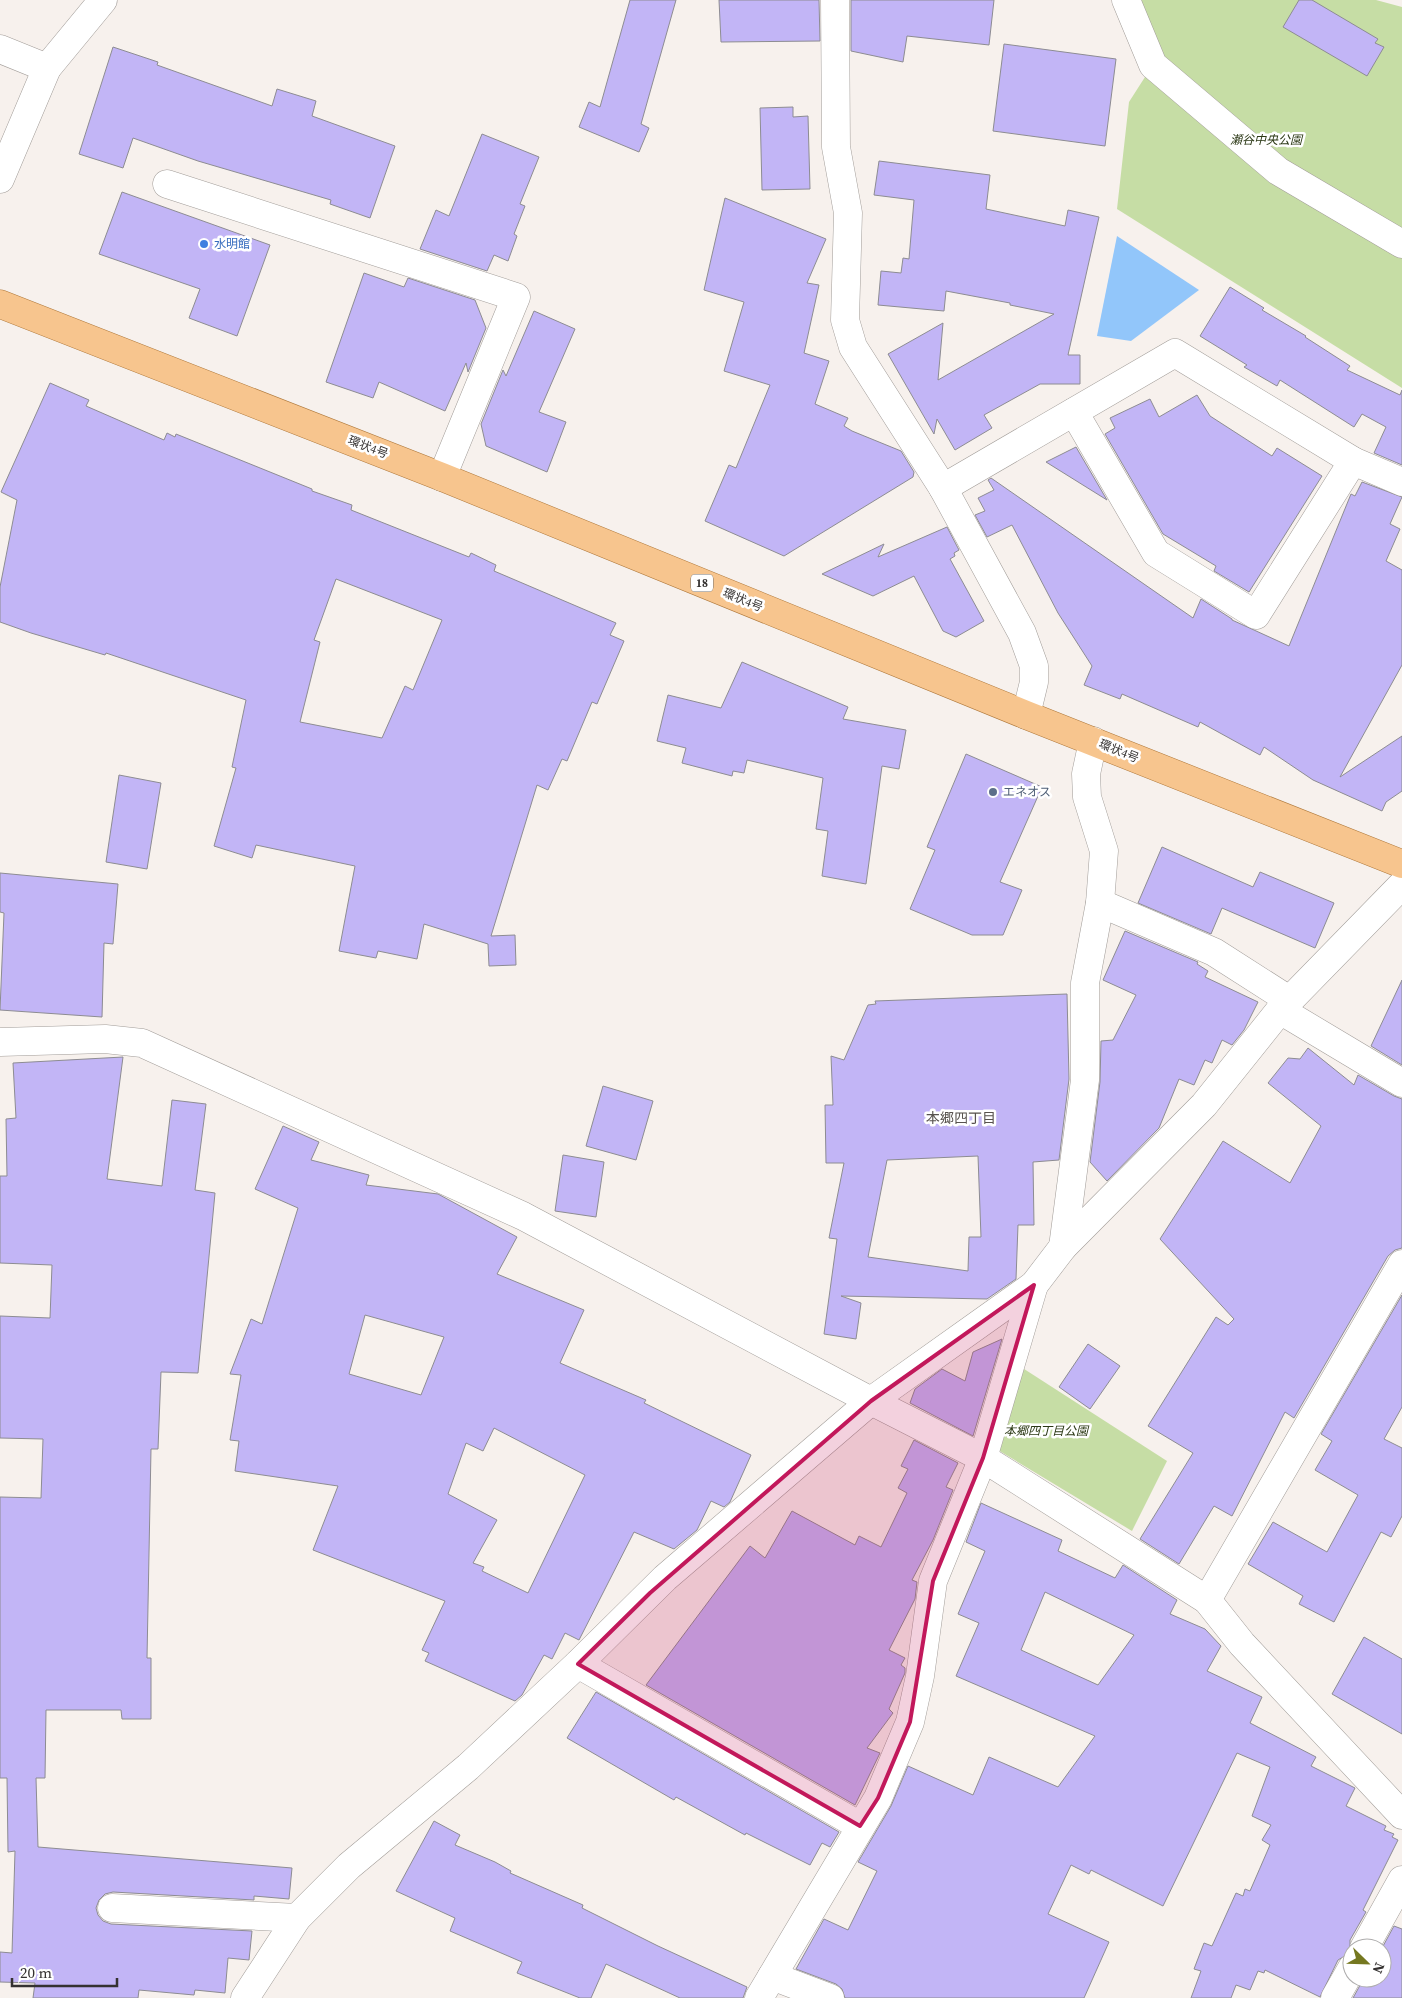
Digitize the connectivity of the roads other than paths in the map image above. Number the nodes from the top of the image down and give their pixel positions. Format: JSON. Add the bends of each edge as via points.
{"nodes":[{"id":1,"x":103,"y":0,"type":"edge"},
{"id":2,"x":835,"y":0,"type":"edge"},
{"id":3,"x":1126,"y":0,"type":"edge"},
{"id":4,"x":0,"y":49,"type":"edge"},
{"id":5,"x":47,"y":68,"type":"junction"},
{"id":6,"x":0,"y":179,"type":"edge"},
{"id":7,"x":167,"y":184,"type":"dead end"},
{"id":8,"x":1402,"y":244,"type":"edge"},
{"id":9,"x":0,"y":304,"type":"edge"},
{"id":10,"x":1074,"y":412,"type":"junction"},
{"id":11,"x":1353,"y":461,"type":"junction"},
{"id":12,"x":442,"y":476,"type":"junction"},
{"id":13,"x":1402,"y":482,"type":"edge"},
{"id":14,"x":943,"y":488,"type":"junction"},
{"id":15,"x":1026,"y":715,"type":"junction"},
{"id":16,"x":1093,"y":741,"type":"junction"},
{"id":17,"x":1402,"y":864,"type":"edge"},
{"id":18,"x":1402,"y":886,"type":"edge"},
{"id":19,"x":1100,"y":903,"type":"junction"},
{"id":20,"x":1285,"y":1005,"type":"junction"},
{"id":21,"x":0,"y":1042,"type":"edge"},
{"id":22,"x":1402,"y":1083,"type":"edge"},
{"id":23,"x":1063,"y":1247,"type":"junction"},
{"id":24,"x":1402,"y":1264,"type":"edge"},
{"id":25,"x":1034,"y":1285,"type":"junction"},
{"id":26,"x":871,"y":1401,"type":"junction"},
{"id":27,"x":983,"y":1458,"type":"junction"},
{"id":28,"x":1207,"y":1600,"type":"junction"},
{"id":29,"x":578,"y":1664,"type":"junction"},
{"id":30,"x":1402,"y":1815,"type":"edge"},
{"id":31,"x":860,"y":1826,"type":"junction"},
{"id":32,"x":1402,"y":1880,"type":"edge"},
{"id":33,"x":112,"y":1908,"type":"dead end"},
{"id":34,"x":297,"y":1918,"type":"junction"},
{"id":35,"x":1370,"y":1938,"type":"edge"},
{"id":36,"x":1342,"y":1986,"type":"edge"},
{"id":37,"x":766,"y":1987,"type":"edge"},
{"id":38,"x":245,"y":1998,"type":"edge"},
{"id":39,"x":830,"y":1998,"type":"edge"},
{"id":40,"x":1335,"y":1998,"type":"edge"}],
"edges":[{"from":1,"to":5,"type":"street"},
{"from":2,"to":14,"type":"street","via":[[836,148],[848,213],[846,320],[853,347]]},
{"from":3,"to":8,"type":"street","via":[[1152,65],[1278,171]]},
{"from":4,"to":5,"type":"street"},
{"from":5,"to":6,"type":"street"},
{"from":7,"to":12,"type":"street","via":[[516,297]]},
{"from":9,"to":12,"type":"main road","name":"環状4号","number":"18"},
{"from":10,"to":11,"type":"street","via":[[1175,353]]},
{"from":10,"to":11,"type":"street","via":[[1156,553],[1256,615]]},
{"from":10,"to":14,"type":"street"},
{"from":11,"to":13,"type":"street"},
{"from":12,"to":15,"type":"main road","name":"環状4号","number":"18"},
{"from":14,"to":15,"type":"street","via":[[1022,633],[1034,666],[1034,682]]},
{"from":15,"to":16,"type":"main road","name":"環状4号","number":"18"},
{"from":16,"to":17,"type":"main road","name":"環状4号","number":"18"},
{"from":16,"to":19,"type":"street","via":[[1086,774],[1087,790],[1104,851]]},
{"from":18,"to":20,"type":"street"},
{"from":19,"to":20,"type":"street","via":[[1214,952]]},
{"from":19,"to":23,"type":"street","via":[[1085,983],[1086,1080]]},
{"from":20,"to":22,"type":"street"},
{"from":20,"to":23,"type":"street","via":[[1204,1105]]},
{"from":21,"to":26,"type":"street","via":[[105,1039],[142,1043],[523,1216]]},
{"from":23,"to":25,"type":"street"},
{"from":24,"to":28,"type":"street"},
{"from":25,"to":26,"type":"street"},
{"from":25,"to":27,"type":"street"},
{"from":26,"to":27,"type":"street"},
{"from":26,"to":29,"type":"street","via":[[665,1578]]},
{"from":27,"to":28,"type":"street"},
{"from":27,"to":31,"type":"street","via":[[934,1581],[910,1722],[878,1798]]},
{"from":28,"to":30,"type":"street","via":[[1242,1644]]},
{"from":29,"to":31,"type":"street"},
{"from":29,"to":34,"type":"street","via":[[468,1767],[350,1866]]},
{"from":31,"to":37,"type":"street"},
{"from":32,"to":35,"type":"street"},
{"from":33,"to":34,"type":"street"},
{"from":34,"to":38,"type":"street"},
{"from":36,"to":40,"type":"street"},
{"from":37,"to":39,"type":"street"}]}
